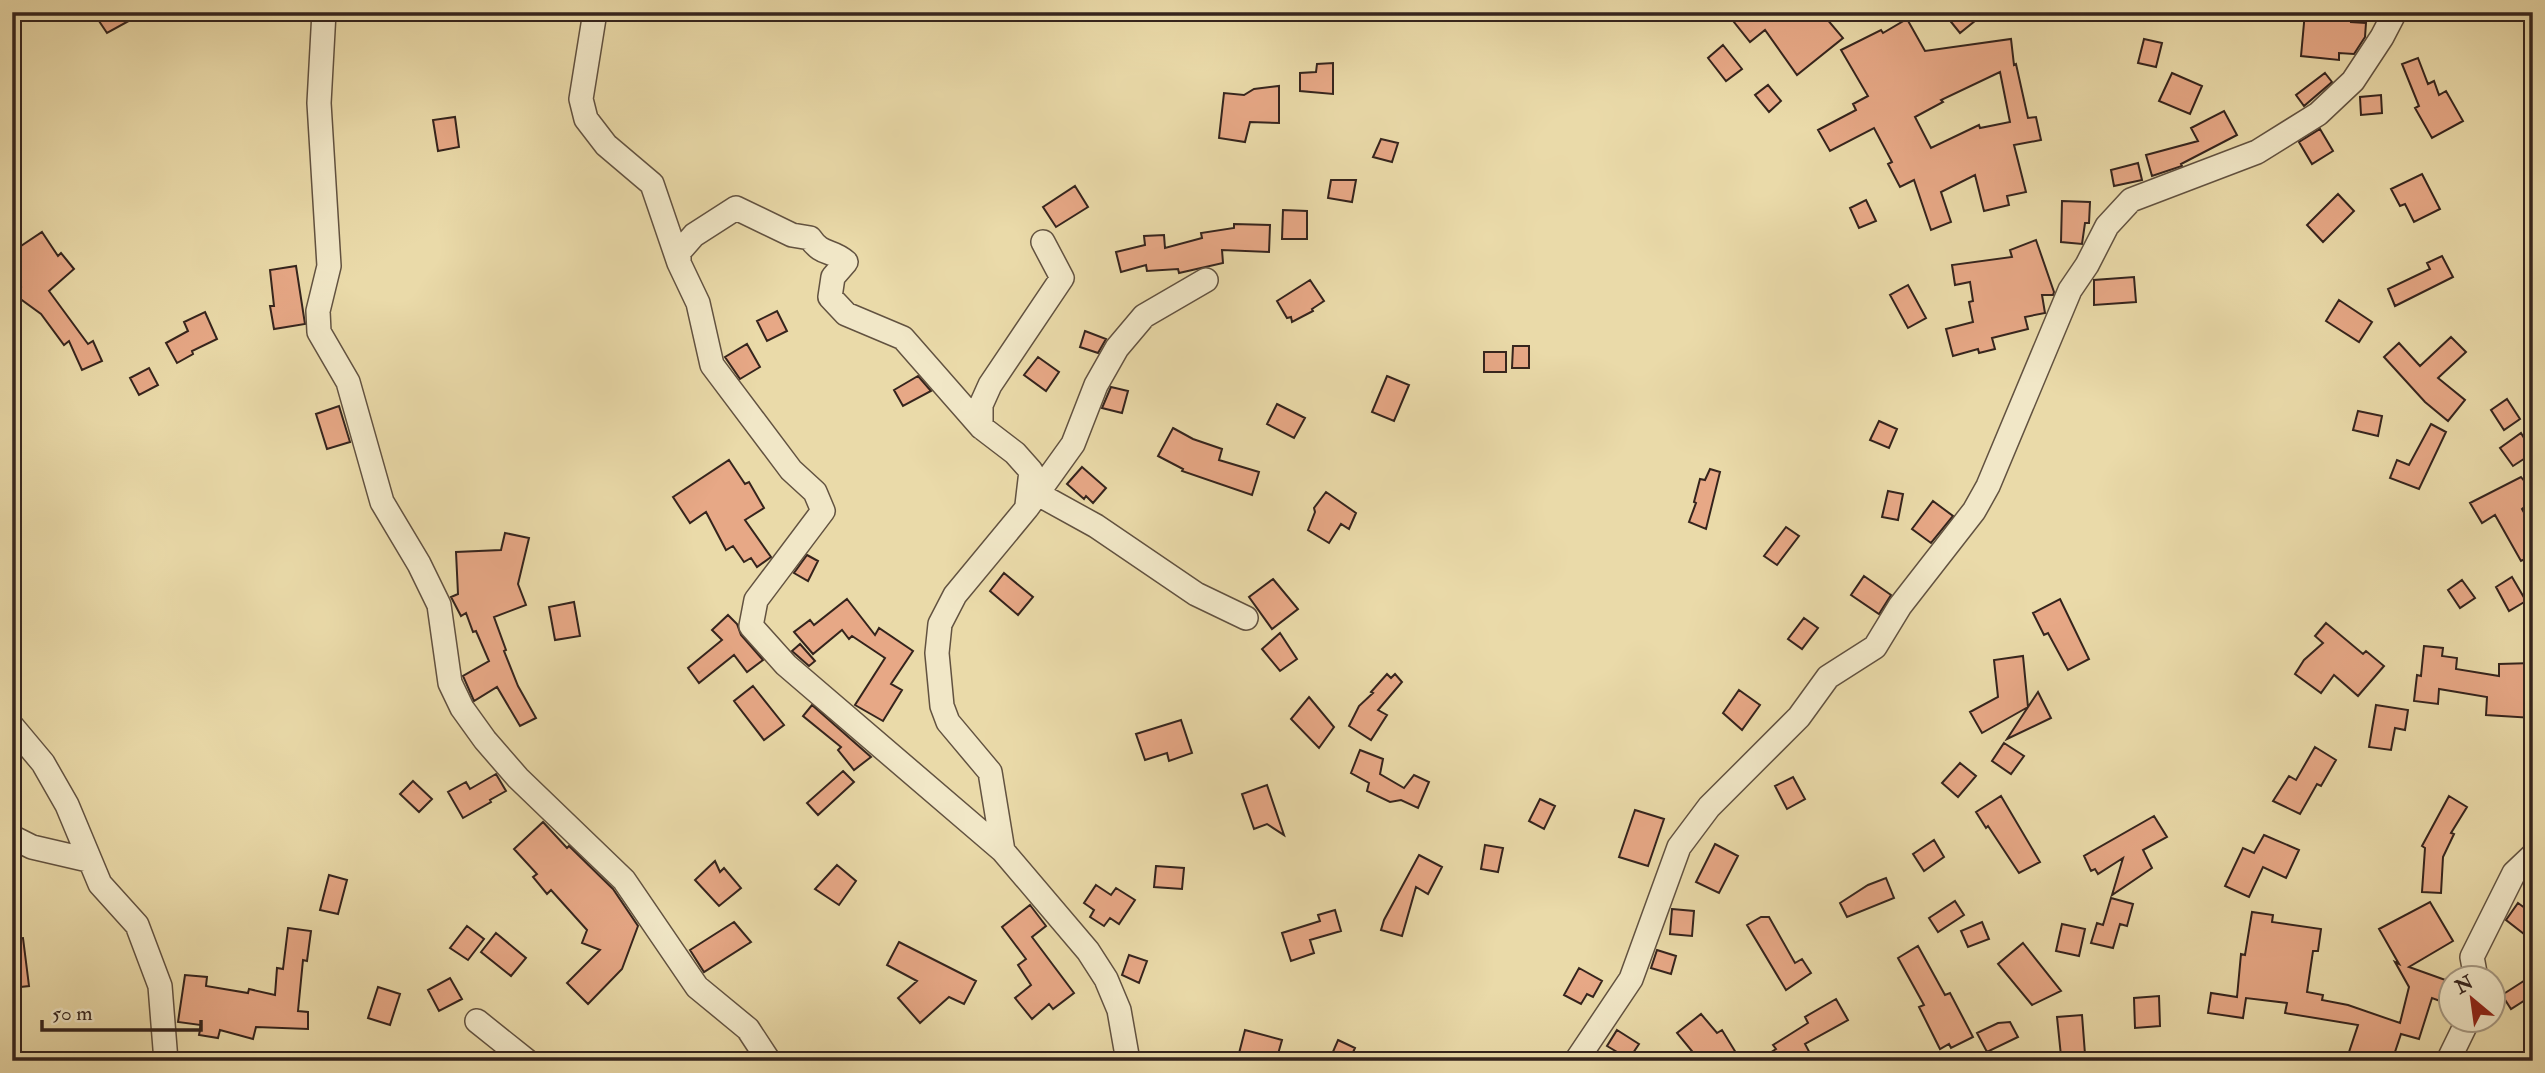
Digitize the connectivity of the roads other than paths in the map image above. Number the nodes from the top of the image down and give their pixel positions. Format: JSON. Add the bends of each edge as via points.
{"nodes":[{"id":1,"x":324,"y":12,"type":"edge"},
{"id":2,"x":595,"y":12,"type":"edge"},
{"id":3,"x":2395,"y":12,"type":"edge"},
{"id":4,"x":667,"y":225,"type":"junction"},
{"id":5,"x":694,"y":235,"type":"junction"},
{"id":6,"x":1043,"y":242,"type":"dead end"},
{"id":7,"x":679,"y":263,"type":"junction"},
{"id":8,"x":1206,"y":280,"type":"dead end"},
{"id":9,"x":981,"y":426,"type":"junction"},
{"id":10,"x":1032,"y":501,"type":"junction"},
{"id":11,"x":1246,"y":618,"type":"dead end"},
{"id":12,"x":12,"y":726,"type":"edge"},
{"id":13,"x":12,"y":837,"type":"edge"},
{"id":14,"x":1003,"y":851,"type":"junction"},
{"id":15,"x":2533,"y":855,"type":"edge"},
{"id":16,"x":88,"y":860,"type":"junction"},
{"id":17,"x":2473,"y":964,"type":"edge"},
{"id":18,"x":477,"y":1021,"type":"dead end"},
{"id":19,"x":2461,"y":1034,"type":"edge"},
{"id":20,"x":166,"y":1061,"type":"edge"},
{"id":21,"x":527,"y":1061,"type":"edge"},
{"id":22,"x":769,"y":1061,"type":"edge"},
{"id":23,"x":1128,"y":1061,"type":"edge"},
{"id":24,"x":1576,"y":1061,"type":"edge"},
{"id":25,"x":2448,"y":1061,"type":"edge"}],
"edges":[{"from":1,"to":22,"type":"street","via":[[319,103],[329,266],[318,311],[319,332],[348,382],[382,502],[439,605],[450,683],[462,708],[517,778],[624,880],[697,987],[748,1029]]},
{"from":2,"to":4,"type":"street","via":[[580,99],[586,119],[606,145],[652,184]]},
{"from":3,"to":24,"type":"street","via":[[2353,81],[2318,114],[2257,152],[2131,200],[2107,226],[2070,290],[1974,511],[1900,606],[1875,647],[1828,677],[1799,717],[1709,807],[1679,847],[1631,979]]},
{"from":4,"to":5,"type":"street","via":[[681,235]]},
{"from":4,"to":7,"type":"street"},
{"from":5,"to":7,"type":"street","via":[[679,252]]},
{"from":5,"to":9,"type":"street","via":[[736,208],[792,235],[810,238],[818,249],[838,255],[846,262],[833,277],[830,297],[846,314],[903,338]]},
{"from":6,"to":9,"type":"street","via":[[1062,278],[990,385],[981,405]]},
{"from":7,"to":14,"type":"street","via":[[698,303],[712,365],[791,470],[815,492],[823,511],[756,600],[751,626],[786,666]]},
{"from":8,"to":10,"type":"street","via":[[1144,316],[1117,348],[1096,385],[1073,444]]},
{"from":9,"to":10,"type":"street","via":[[1031,471]]},
{"from":10,"to":11,"type":"street","via":[[1096,526],[1196,594]]},
{"from":10,"to":14,"type":"street","via":[[955,595],[940,624],[937,653],[948,722],[990,772]]},
{"from":12,"to":16,"type":"street","via":[[43,763],[67,805]]},
{"from":13,"to":16,"type":"street","via":[[32,847]]},
{"from":14,"to":23,"type":"street","via":[[1088,951],[1106,979],[1119,1010]]},
{"from":15,"to":17,"type":"street","via":[[2514,873],[2472,957]]},
{"from":16,"to":20,"type":"street","via":[[100,884],[137,925],[160,986]]},
{"from":18,"to":21,"type":"street"},
{"from":19,"to":25,"type":"street"}]}
